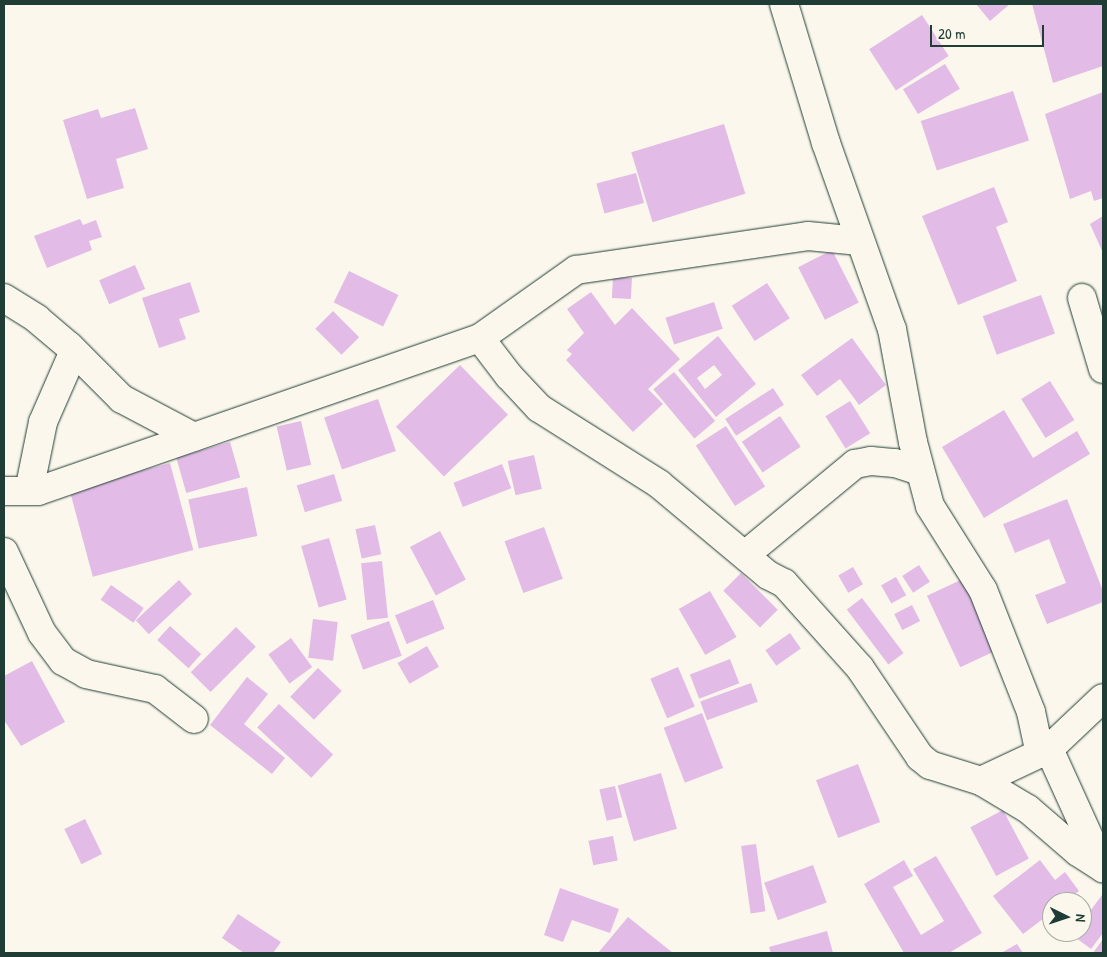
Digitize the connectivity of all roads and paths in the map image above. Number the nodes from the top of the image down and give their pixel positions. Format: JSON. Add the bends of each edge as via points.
{"nodes":[{"id":1,"x":784,"y":4,"type":"edge"},
{"id":2,"x":860,"y":241,"type":"junction"},
{"id":3,"x":4,"y":298,"type":"edge"},
{"id":4,"x":1082,"y":298,"type":"dead end"},
{"id":5,"x":480,"y":338,"type":"junction"},
{"id":6,"x":74,"y":351,"type":"junction"},
{"id":7,"x":1103,"y":369,"type":"edge"},
{"id":8,"x":194,"y":437,"type":"junction"},
{"id":9,"x":920,"y":471,"type":"junction"},
{"id":10,"x":16,"y":491,"type":"edge"},
{"id":11,"x":4,"y":552,"type":"edge"},
{"id":12,"x":744,"y":555,"type":"junction"},
{"id":13,"x":1103,"y":698,"type":"edge"},
{"id":14,"x":194,"y":719,"type":"dead end"},
{"id":15,"x":1044,"y":751,"type":"junction"},
{"id":16,"x":981,"y":781,"type":"junction"},
{"id":17,"x":1103,"y":868,"type":"edge"}],
"edges":[{"from":1,"to":2,"type":"street"},
{"from":2,"to":5,"type":"street","via":[[808,236],[576,270]]},
{"from":2,"to":9,"type":"street","via":[[892,329]]},
{"from":3,"to":6,"type":"street","via":[[37,319]]},
{"from":4,"to":7,"type":"street"},
{"from":5,"to":8,"type":"street","via":[[344,388]]},
{"from":5,"to":12,"type":"street","via":[[508,376],[539,408],[660,484]]},
{"from":6,"to":8,"type":"street","via":[[122,399]]},
{"from":6,"to":10,"type":"street"},
{"from":8,"to":10,"type":"street","via":[[64,483]]},
{"from":9,"to":12,"type":"street","via":[[896,463],[872,461],[855,464]]},
{"from":9,"to":15,"type":"street","via":[[930,506],[983,590]]},
{"from":11,"to":14,"type":"street","via":[[42,633],[63,661],[86,674],[155,688]]},
{"from":12,"to":16,"type":"street","via":[[784,583],[831,633],[860,668],[920,757],[930,765]]},
{"from":13,"to":15,"type":"street"},
{"from":15,"to":16,"type":"street"},
{"from":15,"to":17,"type":"street"},
{"from":16,"to":17,"type":"street","via":[[1028,809],[1078,852]]}]}
